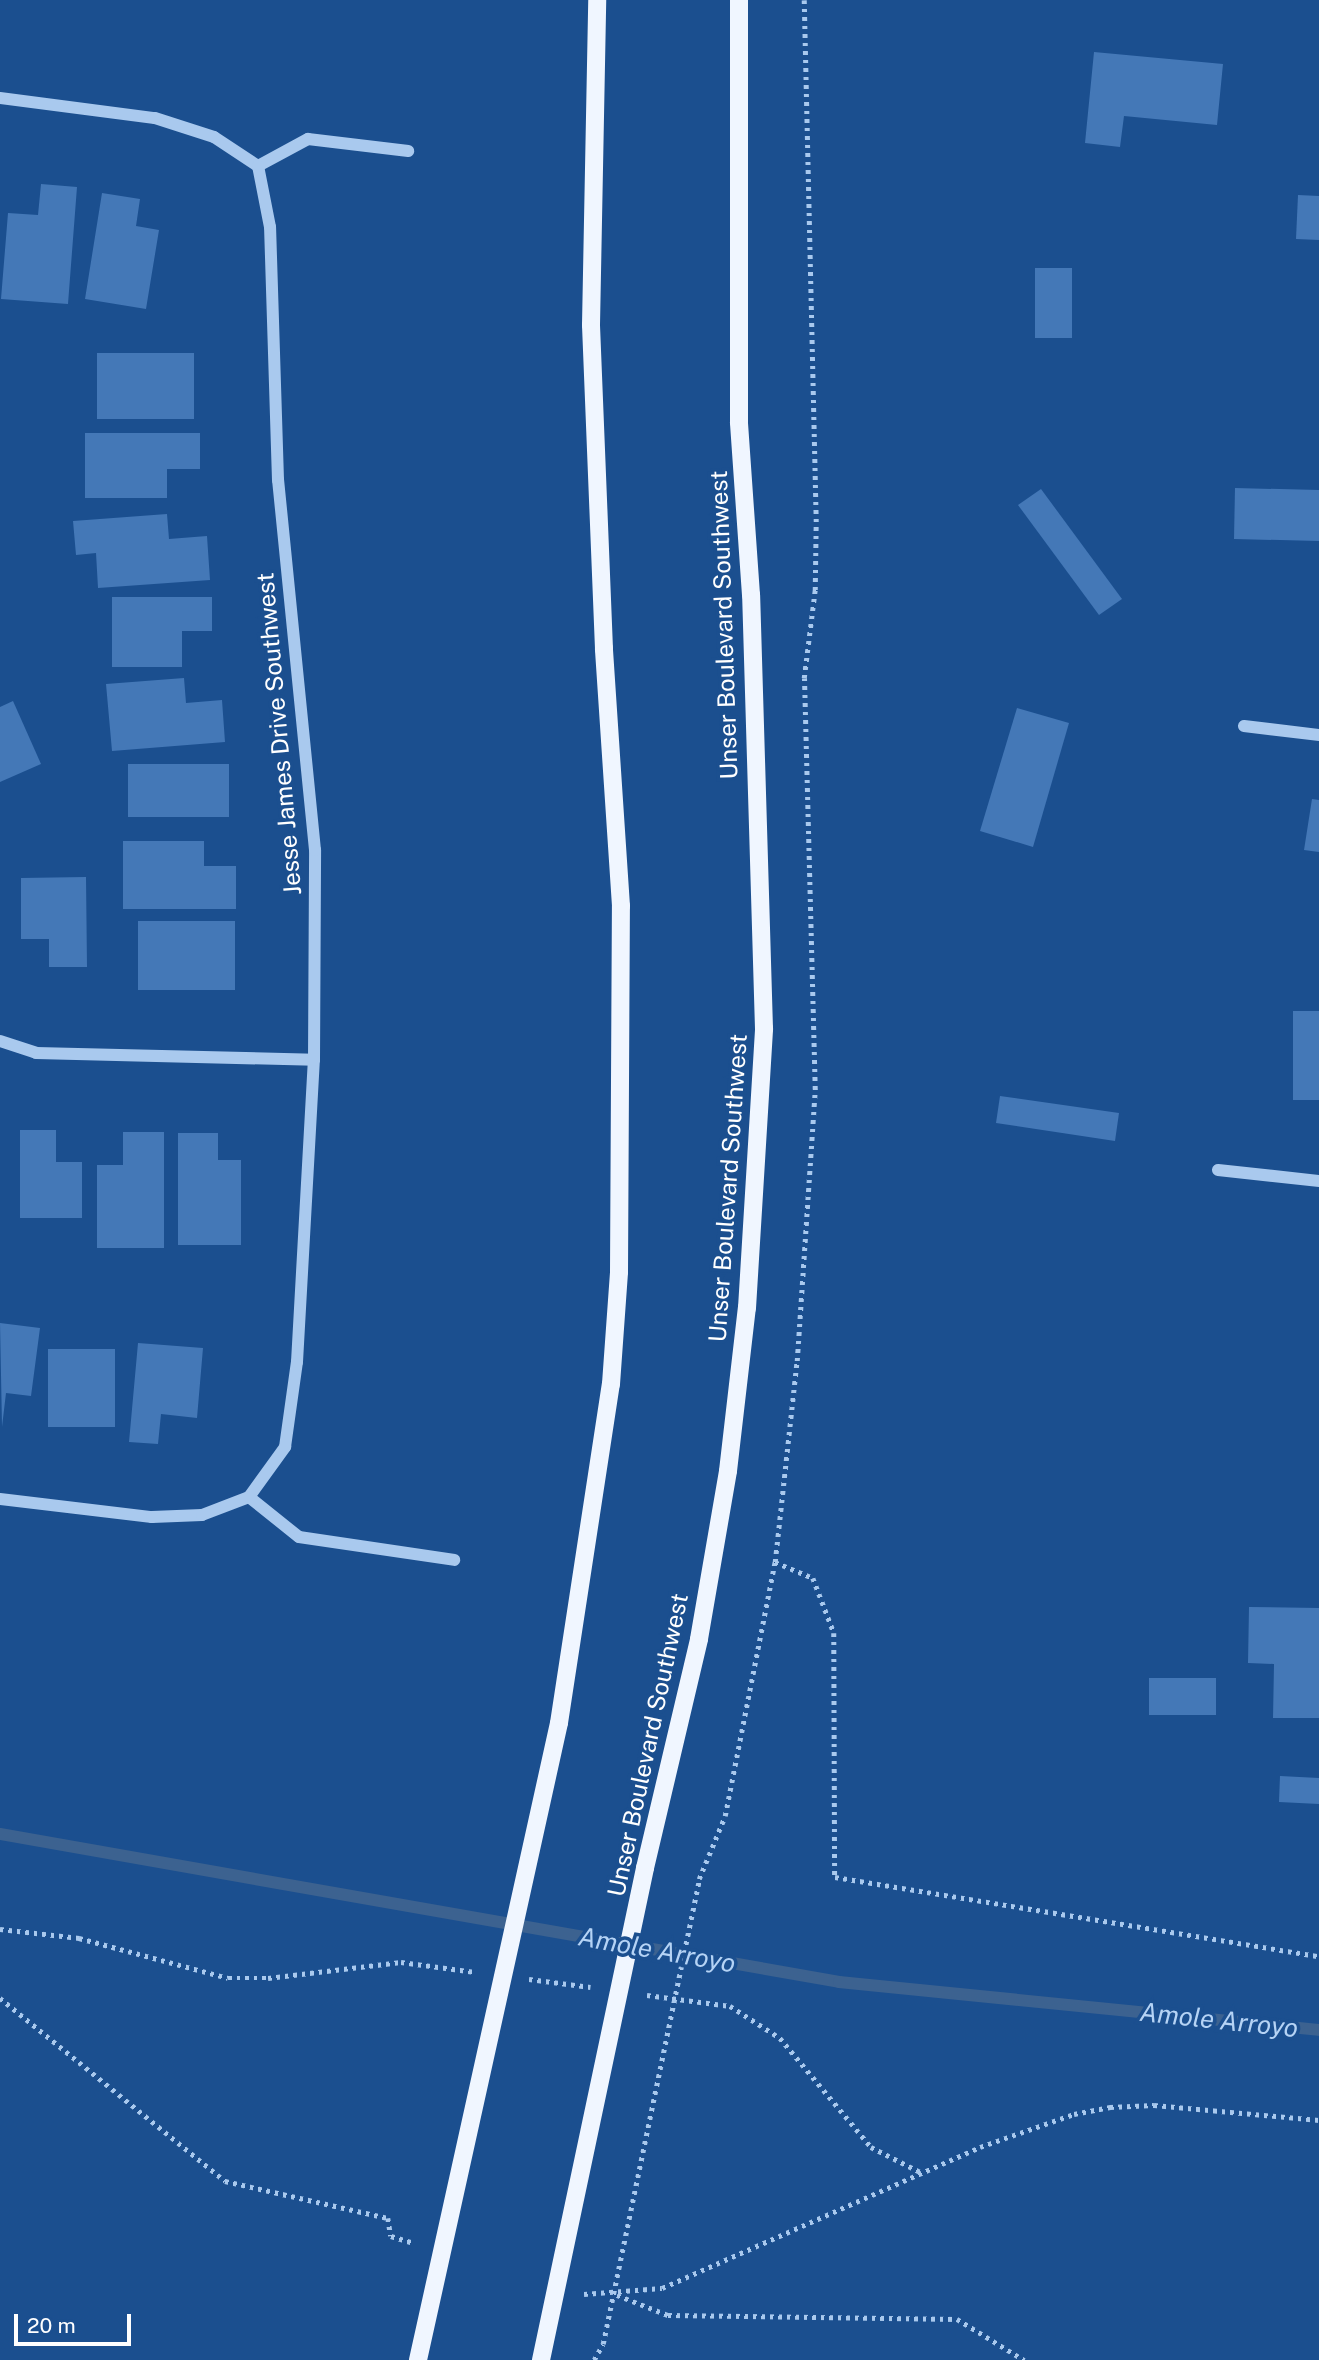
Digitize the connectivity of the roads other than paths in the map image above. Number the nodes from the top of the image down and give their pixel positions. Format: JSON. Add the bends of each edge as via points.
{"nodes":[{"id":1,"x":597,"y":0,"type":"edge"},
{"id":2,"x":739,"y":0,"type":"edge"},
{"id":3,"x":0,"y":98,"type":"edge"},
{"id":4,"x":408,"y":150,"type":"dead end"},
{"id":5,"x":258,"y":166,"type":"junction"},
{"id":6,"x":1244,"y":726,"type":"dead end"},
{"id":7,"x":1319,"y":735,"type":"edge"},
{"id":8,"x":0,"y":1041,"type":"edge"},
{"id":9,"x":314,"y":1060,"type":"junction"},
{"id":10,"x":1218,"y":1170,"type":"dead end"},
{"id":11,"x":1319,"y":1181,"type":"edge"},
{"id":12,"x":249,"y":1497,"type":"junction"},
{"id":13,"x":0,"y":1499,"type":"edge"},
{"id":14,"x":454,"y":1560,"type":"dead end"},
{"id":15,"x":418,"y":2360,"type":"edge"},
{"id":16,"x":541,"y":2360,"type":"edge"}],
"edges":[{"from":1,"to":15,"type":"main road","via":[[590,325],[621,906],[619,1272],[611,1384],[586,1564],[531,1854]]},
{"from":2,"to":16,"type":"main road","name":"Unser Boulevard Southwest","via":[[739,422],[751,595],[764,1028],[759,1141],[728,1471],[699,1639],[645,1868]]},
{"from":3,"to":5,"type":"street","via":[[155,117],[214,137]]},
{"from":4,"to":5,"type":"street","via":[[308,139]]},
{"from":5,"to":9,"type":"street","name":"Jesse James Drive Southwest","via":[[270,227],[278,480],[315,850]]},
{"from":6,"to":7,"type":"street"},
{"from":8,"to":9,"type":"street","via":[[36,1053]]},
{"from":9,"to":12,"type":"street","name":"Jesse James Drive Southwest","via":[[296,1362],[285,1447]]},
{"from":10,"to":11,"type":"street"},
{"from":12,"to":13,"type":"street","via":[[202,1515],[152,1517]]},
{"from":12,"to":14,"type":"street","via":[[299,1537]]}]}
